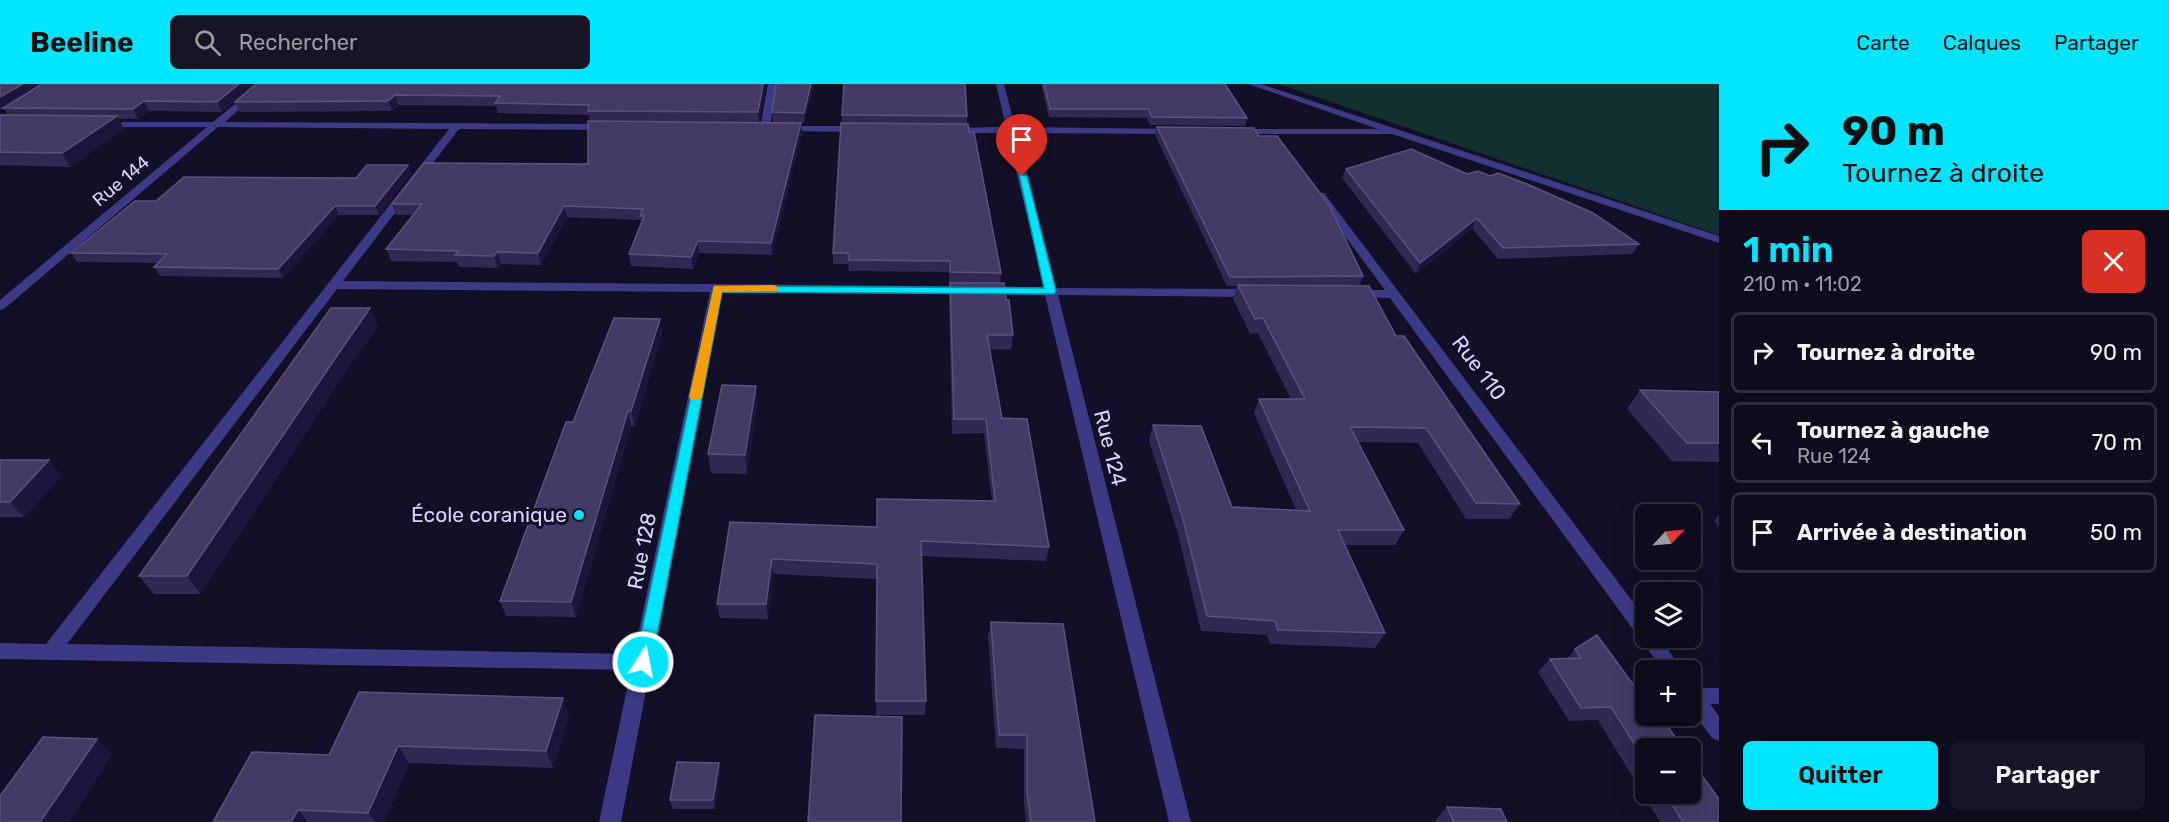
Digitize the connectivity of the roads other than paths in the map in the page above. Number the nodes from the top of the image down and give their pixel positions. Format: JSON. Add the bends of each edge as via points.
{"nodes":[{"id":1,"x":264,"y":84,"type":"edge"},
{"id":2,"x":772,"y":84,"type":"edge"},
{"id":3,"x":1000,"y":84,"type":"edge"},
{"id":4,"x":1252,"y":84,"type":"edge"},
{"id":5,"x":95,"y":123,"type":"edge"},
{"id":6,"x":214,"y":124,"type":"junction"},
{"id":7,"x":456,"y":126,"type":"junction"},
{"id":8,"x":622,"y":127,"type":"edge"},
{"id":9,"x":753,"y":128,"type":"edge"},
{"id":10,"x":765,"y":128,"type":"junction"},
{"id":11,"x":870,"y":129,"type":"edge"},
{"id":12,"x":941,"y":130,"type":"edge"},
{"id":13,"x":1011,"y":130,"type":"junction"},
{"id":14,"x":1190,"y":132,"type":"edge"},
{"id":15,"x":1226,"y":132,"type":"edge"},
{"id":16,"x":1273,"y":132,"type":"junction"},
{"id":17,"x":1388,"y":132,"type":"junction"},
{"id":18,"x":1287,"y":151,"type":"edge"},
{"id":19,"x":1309,"y":180,"type":"edge"},
{"id":20,"x":1719,"y":240,"type":"edge"},
{"id":21,"x":334,"y":285,"type":"junction"},
{"id":22,"x":717,"y":288,"type":"junction"},
{"id":23,"x":1050,"y":291,"type":"junction"},
{"id":24,"x":1263,"y":293,"type":"edge"},
{"id":25,"x":1346,"y":294,"type":"edge"},
{"id":26,"x":1394,"y":294,"type":"junction"},
{"id":27,"x":0,"y":306,"type":"edge"},
{"id":28,"x":1635,"y":618,"type":"edge"},
{"id":29,"x":1657,"y":648,"type":"edge"},
{"id":30,"x":0,"y":651,"type":"edge"},
{"id":31,"x":51,"y":652,"type":"junction"},
{"id":32,"x":1666,"y":660,"type":"edge"},
{"id":33,"x":643,"y":662,"type":"junction"},
{"id":34,"x":1701,"y":695,"type":"edge"},
{"id":35,"x":1719,"y":696,"type":"edge"},
{"id":36,"x":1701,"y":708,"type":"edge"},
{"id":37,"x":1719,"y":732,"type":"edge"},
{"id":38,"x":610,"y":822,"type":"edge"},
{"id":39,"x":1180,"y":822,"type":"edge"}],
"edges":[{"from":1,"to":6,"type":"street","name":"Rue 144"},
{"from":2,"to":10,"type":"street"},
{"from":3,"to":13,"type":"street","name":"Rue 124"},
{"from":4,"to":17,"type":"street"},
{"from":5,"to":6,"type":"street"},
{"from":6,"to":7,"type":"street"},
{"from":6,"to":27,"type":"street","name":"Rue 144"},
{"from":7,"to":8,"type":"street"},
{"from":7,"to":21,"type":"street"},
{"from":9,"to":10,"type":"street"},
{"from":10,"to":11,"type":"street"},
{"from":12,"to":13,"type":"street"},
{"from":13,"to":14,"type":"street"},
{"from":13,"to":23,"type":"street","name":"Rue 124"},
{"from":15,"to":16,"type":"street"},
{"from":16,"to":17,"type":"street"},
{"from":16,"to":18,"type":"street"},
{"from":17,"to":20,"type":"street"},
{"from":19,"to":26,"type":"street","name":"Rue 110"},
{"from":21,"to":22,"type":"street"},
{"from":21,"to":31,"type":"street"},
{"from":22,"to":23,"type":"street"},
{"from":22,"to":33,"type":"street","name":"Rue 128"},
{"from":23,"to":24,"type":"street"},
{"from":23,"to":39,"type":"street","name":"Rue 124"},
{"from":25,"to":26,"type":"street"},
{"from":26,"to":28,"type":"street","name":"Rue 110"},
{"from":29,"to":32,"type":"street"},
{"from":30,"to":31,"type":"street"},
{"from":31,"to":33,"type":"street"},
{"from":33,"to":38,"type":"street","name":"Rue 128"},
{"from":34,"to":35,"type":"street"},
{"from":36,"to":37,"type":"street"}]}
